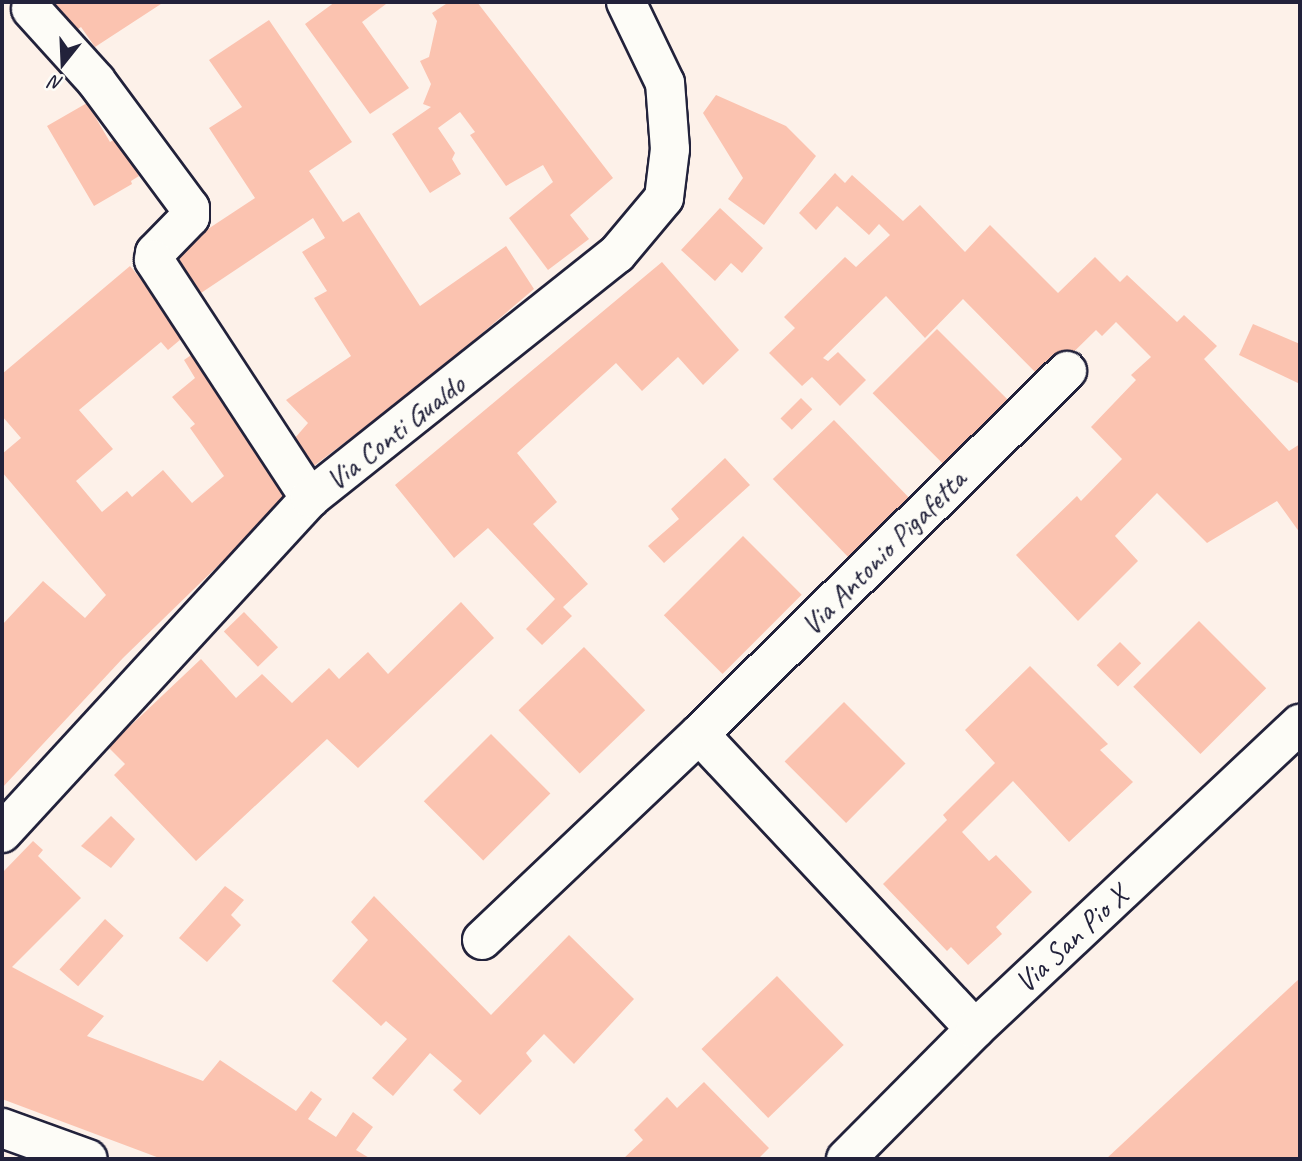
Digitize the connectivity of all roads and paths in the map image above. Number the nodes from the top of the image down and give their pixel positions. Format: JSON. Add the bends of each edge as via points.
{"nodes":[{"id":1,"x":626,"y":2,"type":"edge"},
{"id":2,"x":31,"y":9,"type":"dead end"},
{"id":3,"x":1067,"y":371,"type":"dead end"},
{"id":4,"x":310,"y":498,"type":"junction"},
{"id":5,"x":1300,"y":724,"type":"edge"},
{"id":6,"x":699,"y":734,"type":"junction"},
{"id":7,"x":2,"y":833,"type":"edge"},
{"id":8,"x":482,"y":940,"type":"dead end"},
{"id":9,"x":975,"y":1029,"type":"junction"},
{"id":10,"x":2,"y":1128,"type":"edge"},
{"id":11,"x":66,"y":1154,"type":"edge"},
{"id":12,"x":846,"y":1159,"type":"edge"}],
"edges":[{"from":1,"to":4,"type":"street","name":"Via Conti Gualdo","via":[[664,83],[670,149],[664,198],[617,254]]},
{"from":2,"to":4,"type":"street","via":[[96,81],[190,208],[190,217],[155,253],[154,260]]},
{"from":3,"to":6,"type":"street","name":"Via Antonio Pigafetta"},
{"from":4,"to":7,"type":"street","name":"Via Conti Gualdo"},
{"from":5,"to":9,"type":"street","name":"Via San Pio X"},
{"from":6,"to":8,"type":"street","name":"Via Antonio Pigafetta"},
{"from":6,"to":9,"type":"street"},
{"from":9,"to":12,"type":"street","name":"Via San Pio X"},
{"from":10,"to":11,"type":"street"}]}
